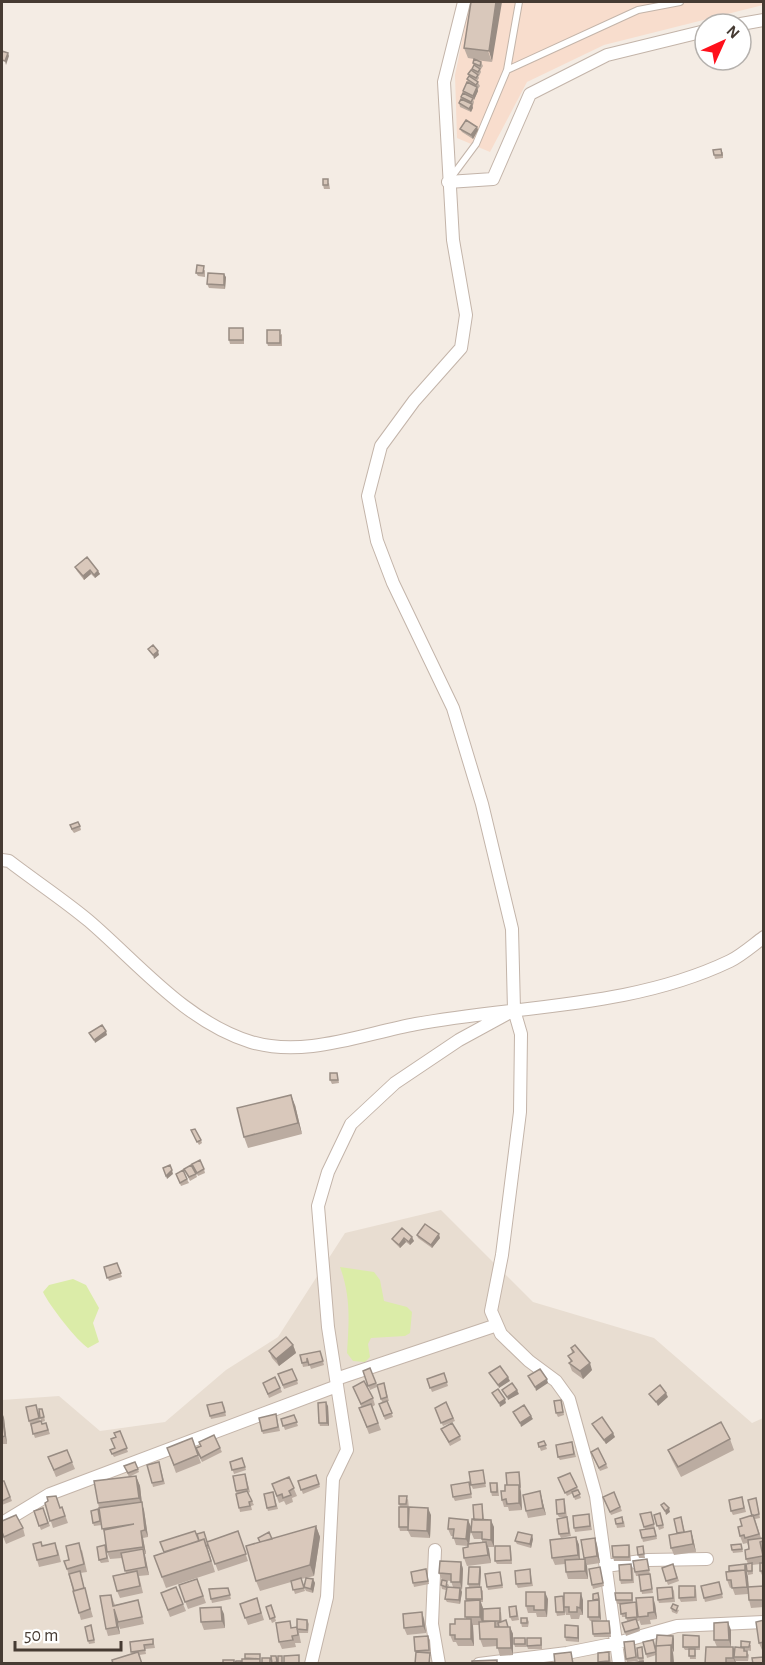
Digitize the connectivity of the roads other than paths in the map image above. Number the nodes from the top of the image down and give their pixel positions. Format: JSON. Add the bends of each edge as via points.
{"nodes":[{"id":1,"x":464,"y":2,"type":"edge"},
{"id":2,"x":519,"y":2,"type":"edge"},
{"id":3,"x":680,"y":2,"type":"edge"},
{"id":4,"x":693,"y":34,"type":"edge"},
{"id":5,"x":507,"y":70,"type":"junction"},
{"id":6,"x":448,"y":182,"type":"junction"},
{"id":7,"x":2,"y":860,"type":"edge"},
{"id":8,"x":764,"y":937,"type":"edge"},
{"id":9,"x":514,"y":1010,"type":"junction"},
{"id":10,"x":497,"y":1325,"type":"junction"},
{"id":11,"x":337,"y":1383,"type":"junction"},
{"id":12,"x":2,"y":1523,"type":"edge"},
{"id":13,"x":435,"y":1550,"type":"dead end"},
{"id":14,"x":707,"y":1559,"type":"dead end"},
{"id":15,"x":606,"y":1566,"type":"junction"},
{"id":16,"x":764,"y":1622,"type":"edge"},
{"id":17,"x":617,"y":1643,"type":"junction"},
{"id":18,"x":311,"y":1664,"type":"edge"},
{"id":19,"x":439,"y":1664,"type":"edge"},
{"id":20,"x":479,"y":1664,"type":"edge"},
{"id":21,"x":620,"y":1664,"type":"edge"}],
"edges":[{"from":1,"to":6,"type":"street","via":[[444,82]]},
{"from":2,"to":5,"type":"lane"},
{"from":3,"to":5,"type":"lane","via":[[638,10]]},
{"from":4,"to":6,"type":"street","via":[[607,55],[530,94],[493,179]]},
{"from":5,"to":6,"type":"lane","via":[[476,144]]},
{"from":6,"to":9,"type":"street","via":[[466,315],[461,348],[381,446],[368,496],[377,542],[453,708],[482,804],[512,929]]},
{"from":7,"to":9,"type":"street","via":[[9,861],[87,919],[208,1024],[252,1042],[303,1048],[416,1024]]},
{"from":8,"to":9,"type":"street","via":[[731,960],[673,981],[594,1001]]},
{"from":9,"to":10,"type":"street","via":[[521,1034],[520,1112],[491,1311]]},
{"from":9,"to":11,"type":"street","via":[[459,1040],[395,1083],[346,1133],[318,1206]]},
{"from":10,"to":11,"type":"street"},
{"from":10,"to":15,"type":"street","via":[[501,1334],[556,1381],[569,1399],[596,1496]]},
{"from":11,"to":12,"type":"street","via":[[50,1494]]},
{"from":11,"to":18,"type":"street","via":[[347,1450],[333,1479],[327,1597]]},
{"from":13,"to":19,"type":"street","via":[[432,1624]]},
{"from":14,"to":15,"type":"street","via":[[648,1560]]},
{"from":15,"to":17,"type":"street"},
{"from":16,"to":17,"type":"street","via":[[677,1626]]},
{"from":17,"to":20,"type":"street"},
{"from":17,"to":21,"type":"street"}]}
